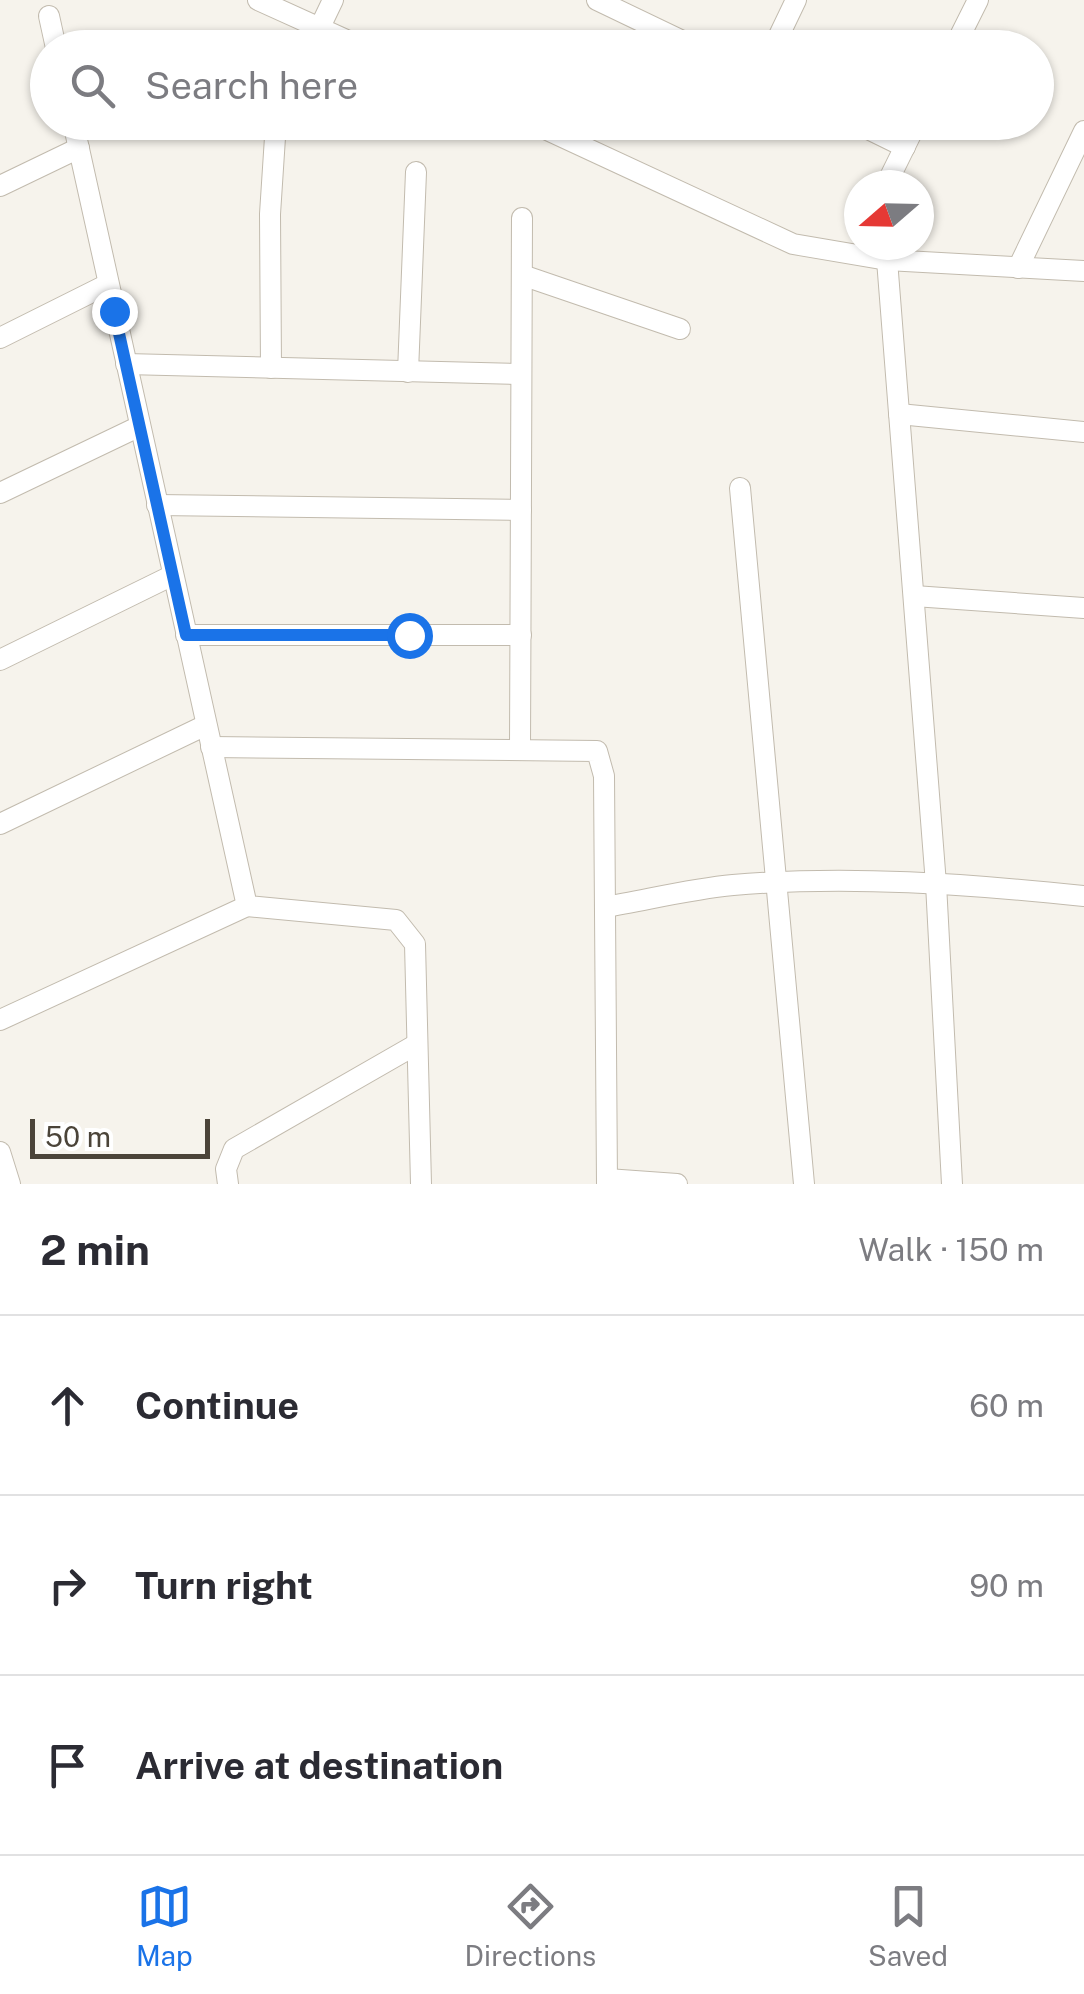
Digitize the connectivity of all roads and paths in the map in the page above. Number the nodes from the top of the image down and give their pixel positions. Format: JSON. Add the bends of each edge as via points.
{"nodes":[{"id":1,"x":258,"y":0,"type":"edge"},
{"id":2,"x":333,"y":0,"type":"edge"},
{"id":3,"x":597,"y":0,"type":"edge"},
{"id":4,"x":796,"y":0,"type":"edge"},
{"id":5,"x":978,"y":0,"type":"edge"},
{"id":6,"x":626,"y":6,"type":"edge"},
{"id":7,"x":50,"y":16,"type":"dead end"},
{"id":8,"x":321,"y":28,"type":"junction"},
{"id":9,"x":53,"y":30,"type":"edge"},
{"id":10,"x":325,"y":30,"type":"edge"},
{"id":11,"x":667,"y":30,"type":"edge"},
{"id":12,"x":782,"y":30,"type":"edge"},
{"id":13,"x":963,"y":30,"type":"edge"},
{"id":14,"x":1084,"y":131,"type":"edge"},
{"id":15,"x":76,"y":140,"type":"edge"},
{"id":16,"x":275,"y":140,"type":"edge"},
{"id":17,"x":569,"y":140,"type":"edge"},
{"id":18,"x":891,"y":140,"type":"edge"},
{"id":19,"x":908,"y":140,"type":"edge"},
{"id":20,"x":905,"y":147,"type":"junction"},
{"id":21,"x":78,"y":148,"type":"junction"},
{"id":22,"x":894,"y":170,"type":"edge"},
{"id":23,"x":416,"y":172,"type":"dead end"},
{"id":24,"x":0,"y":186,"type":"edge"},
{"id":25,"x":522,"y":218,"type":"dead end"},
{"id":26,"x":844,"y":247,"type":"edge"},
{"id":27,"x":887,"y":260,"type":"joint"},
{"id":28,"x":1018,"y":268,"type":"junction"},
{"id":29,"x":1084,"y":272,"type":"edge"},
{"id":30,"x":522,"y":275,"type":"junction"},
{"id":31,"x":108,"y":284,"type":"junction"},
{"id":32,"x":680,"y":329,"type":"dead end"},
{"id":33,"x":0,"y":338,"type":"edge"},
{"id":34,"x":126,"y":364,"type":"junction"},
{"id":35,"x":271,"y":368,"type":"junction"},
{"id":36,"x":408,"y":372,"type":"junction"},
{"id":37,"x":521,"y":374,"type":"junction"},
{"id":38,"x":899,"y":414,"type":"junction"},
{"id":39,"x":140,"y":426,"type":"junction"},
{"id":40,"x":1084,"y":432,"type":"edge"},
{"id":41,"x":740,"y":488,"type":"dead end"},
{"id":42,"x":0,"y":493,"type":"edge"},
{"id":43,"x":157,"y":505,"type":"junction"},
{"id":44,"x":521,"y":510,"type":"junction"},
{"id":45,"x":173,"y":576,"type":"junction"},
{"id":46,"x":914,"y":596,"type":"junction"},
{"id":47,"x":1084,"y":608,"type":"edge"},
{"id":48,"x":186,"y":635,"type":"junction"},
{"id":49,"x":521,"y":635,"type":"junction"},
{"id":50,"x":0,"y":660,"type":"edge"},
{"id":51,"x":206,"y":725,"type":"junction"},
{"id":52,"x":211,"y":747,"type":"junction"},
{"id":53,"x":520,"y":748,"type":"junction"},
{"id":54,"x":0,"y":824,"type":"edge"},
{"id":55,"x":776,"y":883,"type":"junction"},
{"id":56,"x":936,"y":884,"type":"junction"},
{"id":57,"x":1084,"y":896,"type":"edge"},
{"id":58,"x":247,"y":906,"type":"junction"},
{"id":59,"x":605,"y":908,"type":"junction"},
{"id":60,"x":0,"y":1020,"type":"edge"},
{"id":61,"x":418,"y":1044,"type":"junction"},
{"id":62,"x":0,"y":1152,"type":"edge"},
{"id":63,"x":607,"y":1181,"type":"edge"},
{"id":64,"x":10,"y":1184,"type":"edge"},
{"id":65,"x":228,"y":1184,"type":"edge"},
{"id":66,"x":421,"y":1184,"type":"edge"},
{"id":67,"x":677,"y":1184,"type":"edge"},
{"id":68,"x":804,"y":1184,"type":"edge"},
{"id":69,"x":952,"y":1184,"type":"edge"}],
"edges":[{"from":1,"to":8,"type":"street"},
{"from":2,"to":8,"type":"street"},
{"from":3,"to":6,"type":"street"},
{"from":4,"to":12,"type":"street"},
{"from":5,"to":13,"type":"street"},
{"from":6,"to":11,"type":"street"},
{"from":7,"to":9,"type":"street"},
{"from":8,"to":10,"type":"street"},
{"from":14,"to":28,"type":"street"},
{"from":15,"to":21,"type":"street"},
{"from":16,"to":35,"type":"street"},
{"from":17,"to":26,"type":"street","via":[[793,244]]},
{"from":18,"to":20,"type":"street"},
{"from":19,"to":20,"type":"street"},
{"from":20,"to":22,"type":"street"},
{"from":21,"to":24,"type":"street"},
{"from":21,"to":31,"type":"street"},
{"from":23,"to":36,"type":"street"},
{"from":25,"to":30,"type":"street"},
{"from":27,"to":28,"type":"street"},
{"from":27,"to":38,"type":"street"},
{"from":28,"to":29,"type":"street"},
{"from":30,"to":32,"type":"street"},
{"from":30,"to":37,"type":"street"},
{"from":31,"to":33,"type":"street"},
{"from":31,"to":34,"type":"street"},
{"from":34,"to":35,"type":"street"},
{"from":34,"to":39,"type":"street"},
{"from":35,"to":36,"type":"street"},
{"from":36,"to":37,"type":"street"},
{"from":37,"to":44,"type":"street"},
{"from":38,"to":40,"type":"street"},
{"from":38,"to":46,"type":"street"},
{"from":39,"to":42,"type":"street"},
{"from":39,"to":43,"type":"street"},
{"from":41,"to":55,"type":"street"},
{"from":43,"to":44,"type":"street"},
{"from":43,"to":45,"type":"street"},
{"from":44,"to":49,"type":"street"},
{"from":45,"to":48,"type":"street"},
{"from":45,"to":50,"type":"street"},
{"from":46,"to":47,"type":"street"},
{"from":46,"to":56,"type":"street"},
{"from":48,"to":49,"type":"street"},
{"from":48,"to":51,"type":"street"},
{"from":49,"to":53,"type":"street"},
{"from":51,"to":52,"type":"street"},
{"from":51,"to":54,"type":"street"},
{"from":52,"to":53,"type":"street"},
{"from":52,"to":58,"type":"street"},
{"from":53,"to":59,"type":"street","via":[[598,751]]},
{"from":55,"to":56,"type":"street"},
{"from":55,"to":59,"type":"street"},
{"from":55,"to":68,"type":"street"},
{"from":56,"to":57,"type":"street"},
{"from":56,"to":69,"type":"street"},
{"from":58,"to":60,"type":"street"},
{"from":58,"to":61,"type":"street","via":[[396,920],[415,944]]},
{"from":59,"to":63,"type":"street"},
{"from":61,"to":65,"type":"street","via":[[234,1150]]},
{"from":61,"to":66,"type":"street"},
{"from":62,"to":64,"type":"street"},
{"from":63,"to":67,"type":"street"}]}
